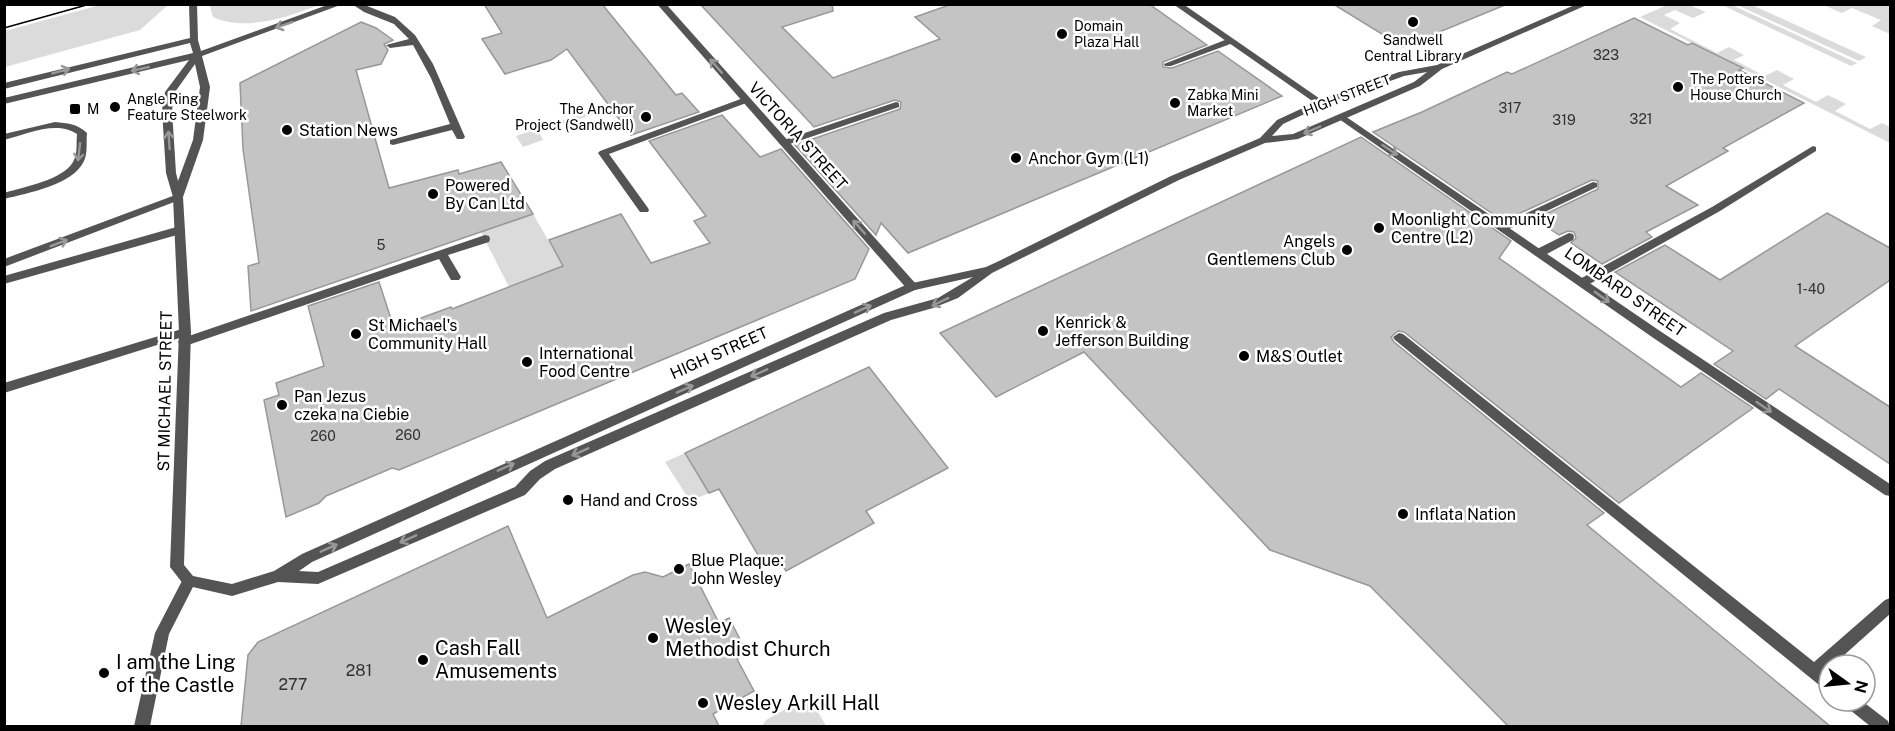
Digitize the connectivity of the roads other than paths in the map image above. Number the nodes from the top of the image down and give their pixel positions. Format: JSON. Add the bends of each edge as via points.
{"nodes":[{"id":1,"x":193,"y":4,"type":"edge"},
{"id":2,"x":339,"y":4,"type":"edge"},
{"id":3,"x":357,"y":4,"type":"edge"},
{"id":4,"x":661,"y":4,"type":"edge"},
{"id":5,"x":1177,"y":4,"type":"edge"},
{"id":6,"x":1585,"y":4,"type":"edge"},
{"id":7,"x":194,"y":40,"type":"junction"},
{"id":8,"x":1230,"y":41,"type":"junction"},
{"id":9,"x":415,"y":42,"type":"junction"},
{"id":10,"x":390,"y":45,"type":"dead end"},
{"id":11,"x":197,"y":55,"type":"junction"},
{"id":12,"x":1168,"y":64,"type":"dead end"},
{"id":13,"x":1439,"y":67,"type":"junction"},
{"id":14,"x":4,"y":86,"type":"edge"},
{"id":15,"x":746,"y":100,"type":"junction"},
{"id":16,"x":4,"y":101,"type":"edge"},
{"id":17,"x":1321,"y":103,"type":"junction"},
{"id":18,"x":896,"y":105,"type":"dead end"},
{"id":19,"x":1342,"y":117,"type":"junction"},
{"id":20,"x":455,"y":126,"type":"junction"},
{"id":21,"x":4,"y":137,"type":"edge"},
{"id":22,"x":460,"y":137,"type":"dead end"},
{"id":23,"x":1263,"y":140,"type":"junction"},
{"id":24,"x":393,"y":142,"type":"dead end"},
{"id":25,"x":784,"y":143,"type":"junction"},
{"id":26,"x":1813,"y":148,"type":"dead end"},
{"id":27,"x":1593,"y":185,"type":"dead end"},
{"id":28,"x":4,"y":196,"type":"edge"},
{"id":29,"x":178,"y":197,"type":"junction"},
{"id":30,"x":644,"y":210,"type":"dead end"},
{"id":31,"x":1661,"y":225,"type":"dead end"},
{"id":32,"x":1503,"y":228,"type":"junction"},
{"id":33,"x":180,"y":230,"type":"junction"},
{"id":34,"x":1674,"y":233,"type":"junction"},
{"id":35,"x":1569,"y":237,"type":"dead end"},
{"id":36,"x":485,"y":239,"type":"dead end"},
{"id":37,"x":1539,"y":253,"type":"junction"},
{"id":38,"x":442,"y":254,"type":"junction"},
{"id":39,"x":4,"y":264,"type":"edge"},
{"id":40,"x":988,"y":270,"type":"junction"},
{"id":41,"x":455,"y":277,"type":"dead end"},
{"id":42,"x":4,"y":280,"type":"edge"},
{"id":43,"x":1582,"y":283,"type":"junction"},
{"id":44,"x":912,"y":286,"type":"junction"},
{"id":45,"x":1399,"y":337,"type":"dead end"},
{"id":46,"x":185,"y":338,"type":"junction"},
{"id":47,"x":4,"y":388,"type":"edge"},
{"id":48,"x":1890,"y":491,"type":"edge"},
{"id":49,"x":278,"y":576,"type":"junction"},
{"id":50,"x":189,"y":581,"type":"junction"},
{"id":51,"x":1890,"y":605,"type":"edge"},
{"id":52,"x":1814,"y":672,"type":"junction"},
{"id":53,"x":1817,"y":674,"type":"edge"},
{"id":54,"x":1865,"y":713,"type":"edge"},
{"id":55,"x":142,"y":726,"type":"edge"},
{"id":56,"x":1882,"y":726,"type":"edge"}],
"edges":[{"from":1,"to":7,"type":"street"},
{"from":2,"to":11,"type":"street","one_way":true},
{"from":3,"to":9,"type":"street","via":[[365,11],[401,24]]},
{"from":15,"to":4,"type":"street","name":"VICTORIA STREET","one_way":true},
{"from":5,"to":8,"type":"street"},
{"from":6,"to":13,"type":"street","name":"HIGH STREET"},
{"from":7,"to":11,"type":"street"},
{"from":14,"to":7,"type":"street","one_way":true},
{"from":8,"to":12,"type":"street"},
{"from":8,"to":17,"type":"street"},
{"from":9,"to":10,"type":"street"},
{"from":9,"to":20,"type":"street"},
{"from":11,"to":16,"type":"street","one_way":true},
{"from":11,"to":29,"type":"street","via":[[205,87],[201,120]]},
{"from":29,"to":11,"type":"street","one_way":true,"via":[[171,173],[167,110],[170,92]]},
{"from":13,"to":17,"type":"street","name":"HIGH STREET","via":[[1402,74]]},
{"from":13,"to":19,"type":"street","name":"HIGH STREET","via":[[1417,84]]},
{"from":15,"to":25,"type":"street","name":"VICTORIA STREET"},
{"from":15,"to":30,"type":"street","via":[[603,153]]},
{"from":17,"to":23,"type":"street","name":"HIGH STREET","via":[[1280,122]]},
{"from":18,"to":25,"type":"street"},
{"from":19,"to":23,"type":"street","name":"HIGH STREET","one_way":true,"via":[[1295,137]]},
{"from":19,"to":32,"type":"street","name":"LOMBARD STREET","one_way":true},
{"from":20,"to":22,"type":"street"},
{"from":20,"to":24,"type":"street"},
{"from":21,"to":28,"type":"street","one_way":true,"via":[[64,124],[81,132],[79,161],[71,171],[53,182]]},
{"from":23,"to":40,"type":"street","name":"HIGH STREET","via":[[1175,178]]},
{"from":44,"to":25,"type":"street","name":"VICTORIA STREET","one_way":true},
{"from":26,"to":34,"type":"street"},
{"from":27,"to":32,"type":"street"},
{"from":29,"to":33,"type":"street","name":"ST MICHAEL STREET"},
{"from":39,"to":29,"type":"street","one_way":true},
{"from":31,"to":34,"type":"street"},
{"from":32,"to":37,"type":"street","name":"LOMBARD STREET"},
{"from":33,"to":42,"type":"street"},
{"from":33,"to":46,"type":"street","name":"ST MICHAEL STREET"},
{"from":34,"to":43,"type":"street"},
{"from":35,"to":37,"type":"street"},
{"from":36,"to":38,"type":"street"},
{"from":37,"to":43,"type":"street","name":"LOMBARD STREET"},
{"from":38,"to":41,"type":"street"},
{"from":38,"to":46,"type":"street"},
{"from":40,"to":44,"type":"street","name":"HIGH STREET"},
{"from":40,"to":49,"type":"street","one_way":true,"via":[[971,286],[927,308],[888,316],[550,465],[520,491],[347,566],[318,578]]},
{"from":43,"to":48,"type":"street","name":"LOMBARD STREET","one_way":true},
{"from":49,"to":44,"type":"street","name":"HIGH STREET","one_way":true,"via":[[318,553]]},
{"from":45,"to":52,"type":"street"},
{"from":46,"to":47,"type":"street"},
{"from":46,"to":50,"type":"street","name":"ST MICHAEL STREET","via":[[177,567]]},
{"from":49,"to":50,"type":"street","name":"HIGH STREET","via":[[232,590]]},
{"from":50,"to":55,"type":"street","via":[[162,633]]},
{"from":51,"to":52,"type":"street"},
{"from":52,"to":53,"type":"street"},
{"from":54,"to":56,"type":"street"}]}
